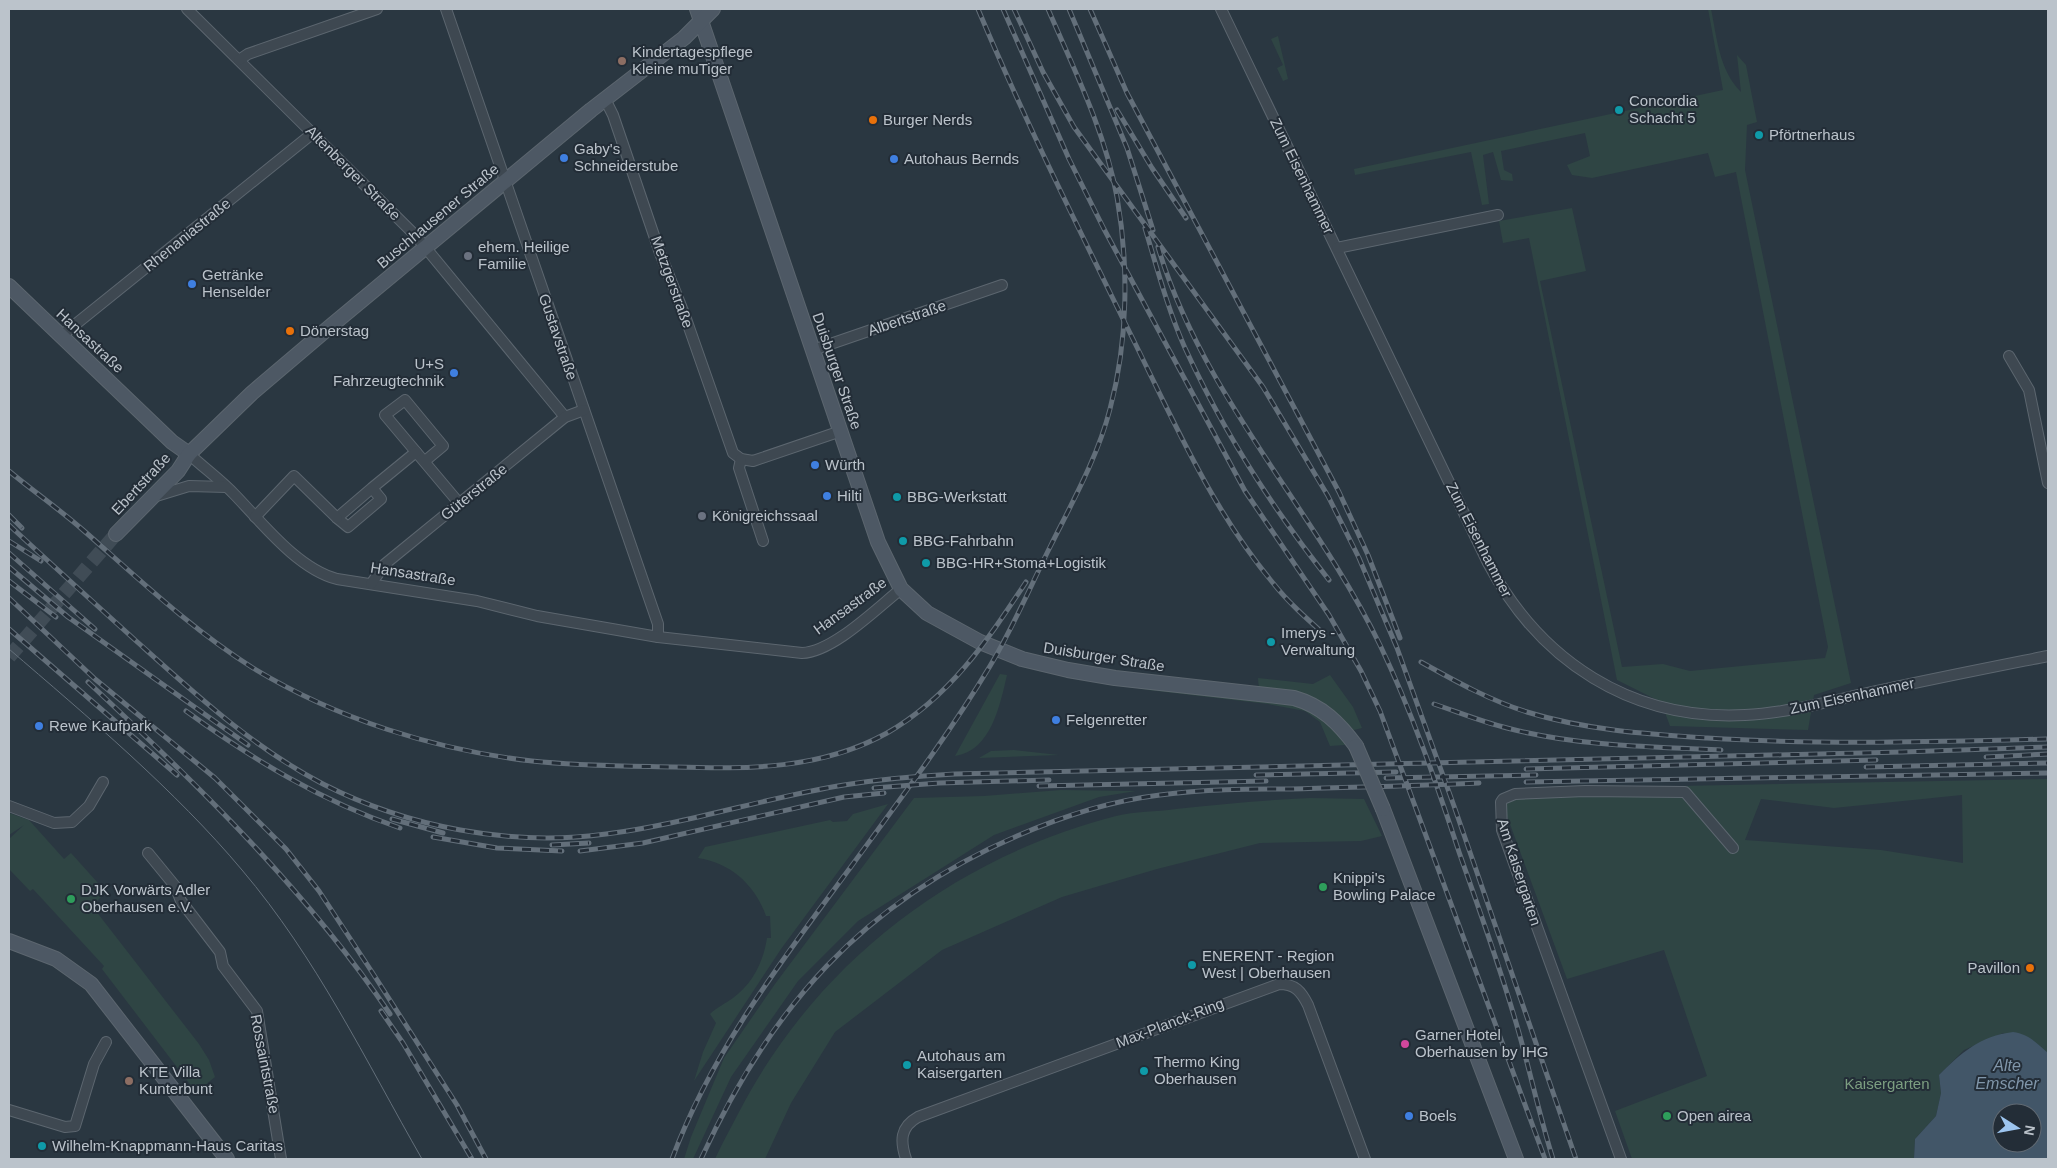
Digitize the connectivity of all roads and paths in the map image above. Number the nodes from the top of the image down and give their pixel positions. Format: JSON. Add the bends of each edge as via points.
{"nodes":[{"id":1,"x":187,"y":9,"type":"edge"},
{"id":2,"x":377,"y":9,"type":"edge"},
{"id":3,"x":446,"y":9,"type":"edge"},
{"id":4,"x":713,"y":9,"type":"edge"},
{"id":5,"x":1221,"y":9,"type":"edge"},
{"id":6,"x":699,"y":15,"type":"edge"},
{"id":7,"x":240,"y":60,"type":"junction"},
{"id":8,"x":606,"y":101,"type":"junction"},
{"id":9,"x":314,"y":134,"type":"junction"},
{"id":10,"x":506,"y":182,"type":"junction"},
{"id":11,"x":1498,"y":215,"type":"dead end"},
{"id":12,"x":427,"y":248,"type":"junction"},
{"id":13,"x":1337,"y":248,"type":"junction"},
{"id":14,"x":1002,"y":285,"type":"dead end"},
{"id":15,"x":9,"y":286,"type":"edge"},
{"id":16,"x":61,"y":336,"type":"junction"},
{"id":17,"x":812,"y":350,"type":"junction"},
{"id":18,"x":2009,"y":356,"type":"dead end"},
{"id":19,"x":584,"y":410,"type":"junction"},
{"id":20,"x":565,"y":417,"type":"junction"},
{"id":21,"x":840,"y":431,"type":"junction"},
{"id":22,"x":416,"y":452,"type":"junction"},
{"id":23,"x":189,"y":454,"type":"junction"},
{"id":24,"x":742,"y":459,"type":"junction"},
{"id":25,"x":425,"y":462,"type":"junction"},
{"id":26,"x":2048,"y":483,"type":"edge"},
{"id":27,"x":226,"y":487,"type":"junction"},
{"id":28,"x":152,"y":498,"type":"junction"},
{"id":29,"x":459,"y":503,"type":"junction"},
{"id":30,"x":255,"y":517,"type":"junction"},
{"id":31,"x":116,"y":534,"type":"tunnel mouth"},
{"id":32,"x":763,"y":541,"type":"dead end"},
{"id":33,"x":371,"y":584,"type":"junction"},
{"id":34,"x":901,"y":589,"type":"junction"},
{"id":35,"x":658,"y":637,"type":"junction"},
{"id":36,"x":2048,"y":656,"type":"edge"},
{"id":37,"x":103,"y":782,"type":"dead end"},
{"id":38,"x":9,"y":806,"type":"edge"},
{"id":39,"x":1733,"y":848,"type":"dead end"},
{"id":40,"x":148,"y":853,"type":"dead end"},
{"id":41,"x":9,"y":941,"type":"edge"},
{"id":42,"x":106,"y":1042,"type":"dead end"},
{"id":43,"x":9,"y":1110,"type":"edge"},
{"id":44,"x":227,"y":1159,"type":"edge"},
{"id":45,"x":281,"y":1159,"type":"edge"},
{"id":46,"x":906,"y":1159,"type":"edge"},
{"id":47,"x":1365,"y":1159,"type":"edge"},
{"id":48,"x":1516,"y":1159,"type":"edge"},
{"id":49,"x":1621,"y":1159,"type":"edge"}],
"edges":[{"from":1,"to":7,"type":"street","name":"Altenberger Straße"},
{"from":2,"to":7,"type":"street","via":[[248,54]]},
{"from":3,"to":10,"type":"street","name":"Gustavstraße"},
{"from":4,"to":6,"type":"main road","name":"Buschhausener Straße"},
{"from":5,"to":13,"type":"street","name":"Zum Eisenhammer"},
{"from":6,"to":8,"type":"main road","name":"Buschhausener Straße","via":[[684,38]]},
{"from":6,"to":17,"type":"main road","name":"Duisburger Straße"},
{"from":7,"to":9,"type":"street","name":"Altenberger Straße"},
{"from":8,"to":10,"type":"main road","name":"Buschhausener Straße"},
{"from":8,"to":24,"type":"street","name":"Metzgerstraße","via":[[731,448]]},
{"from":9,"to":12,"type":"street","name":"Altenberger Straße"},
{"from":9,"to":16,"type":"street","name":"Rhenaniastraße"},
{"from":10,"to":12,"type":"main road","name":"Buschhausener Straße"},
{"from":10,"to":19,"type":"street","name":"Gustavstraße"},
{"from":11,"to":13,"type":"street"},
{"from":12,"to":20,"type":"street","name":"Altenberger Straße"},
{"from":12,"to":23,"type":"main road","name":"Buschhausener Straße","via":[[252,393]]},
{"from":13,"to":36,"type":"street","name":"Zum Eisenhammer","via":[[1504,593],[1546,643],[1601,683],[1630,697],[1668,709],[1745,715],[1822,703]]},
{"from":14,"to":17,"type":"street","name":"Albertstraße"},
{"from":15,"to":16,"type":"main road","name":"Hansastraße"},
{"from":16,"to":23,"type":"main road","name":"Hansastraße","via":[[172,442]]},
{"from":17,"to":21,"type":"main road","name":"Duisburger Straße"},
{"from":18,"to":26,"type":"street","via":[[2029,390]]},
{"from":19,"to":20,"type":"street","name":"Güterstraße"},
{"from":19,"to":35,"type":"street","name":"Gustavstraße","via":[[658,624]]},
{"from":20,"to":29,"type":"street","name":"Güterstraße"},
{"from":21,"to":24,"type":"street","via":[[757,460]]},
{"from":21,"to":34,"type":"main road","name":"Duisburger Straße","via":[[878,542]]},
{"from":22,"to":25,"type":"street"},
{"from":22,"to":25,"type":"street","via":[[385,415],[405,400],[443,446]]},
{"from":22,"to":30,"type":"street","via":[[337,518],[294,476]]},
{"from":23,"to":27,"type":"street","name":"Hansastraße"},
{"from":23,"to":28,"type":"main road","name":"Ebertstraße","via":[[178,471]]},
{"from":24,"to":32,"type":"street","via":[[738,468]]},
{"from":25,"to":29,"type":"street"},
{"from":27,"to":28,"type":"street","via":[[189,486]]},
{"from":27,"to":30,"type":"street","name":"Hansastraße"},
{"from":28,"to":31,"type":"main road","name":"Ebertstraße"},
{"from":29,"to":33,"type":"street","name":"Güterstraße","via":[[386,564]]},
{"from":30,"to":33,"type":"street","name":"Hansastraße","via":[[312,569],[338,579]]},
{"from":33,"to":35,"type":"street","name":"Hansastraße","via":[[477,601],[537,616]]},
{"from":34,"to":35,"type":"street","name":"Hansastraße","via":[[830,644],[812,652]]},
{"from":34,"to":48,"type":"main road","name":"Duisburger Straße","bridge":true,"via":[[944,624],[1022,659],[1098,675],[1294,698],[1329,715],[1356,746],[1383,809]]},
{"from":37,"to":38,"type":"street","via":[[89,806],[72,822],[54,823]]},
{"from":39,"to":49,"type":"street","name":"Am Kaisergarten","via":[[1685,792],[1515,794],[1501,802],[1502,830]]},
{"from":40,"to":45,"type":"street","name":"Rossaintstraße","via":[[175,886],[181,901],[220,952],[223,966],[257,1011]]},
{"from":41,"to":44,"type":"main road","via":[[56,959],[91,984]]},
{"from":42,"to":43,"type":"street","via":[[94,1064],[77,1123],[72,1128]]},
{"from":46,"to":47,"type":"street","name":"Max-Planck-Ring","via":[[902,1134],[908,1123],[918,1117],[1279,984],[1298,990],[1308,1005]]}]}
